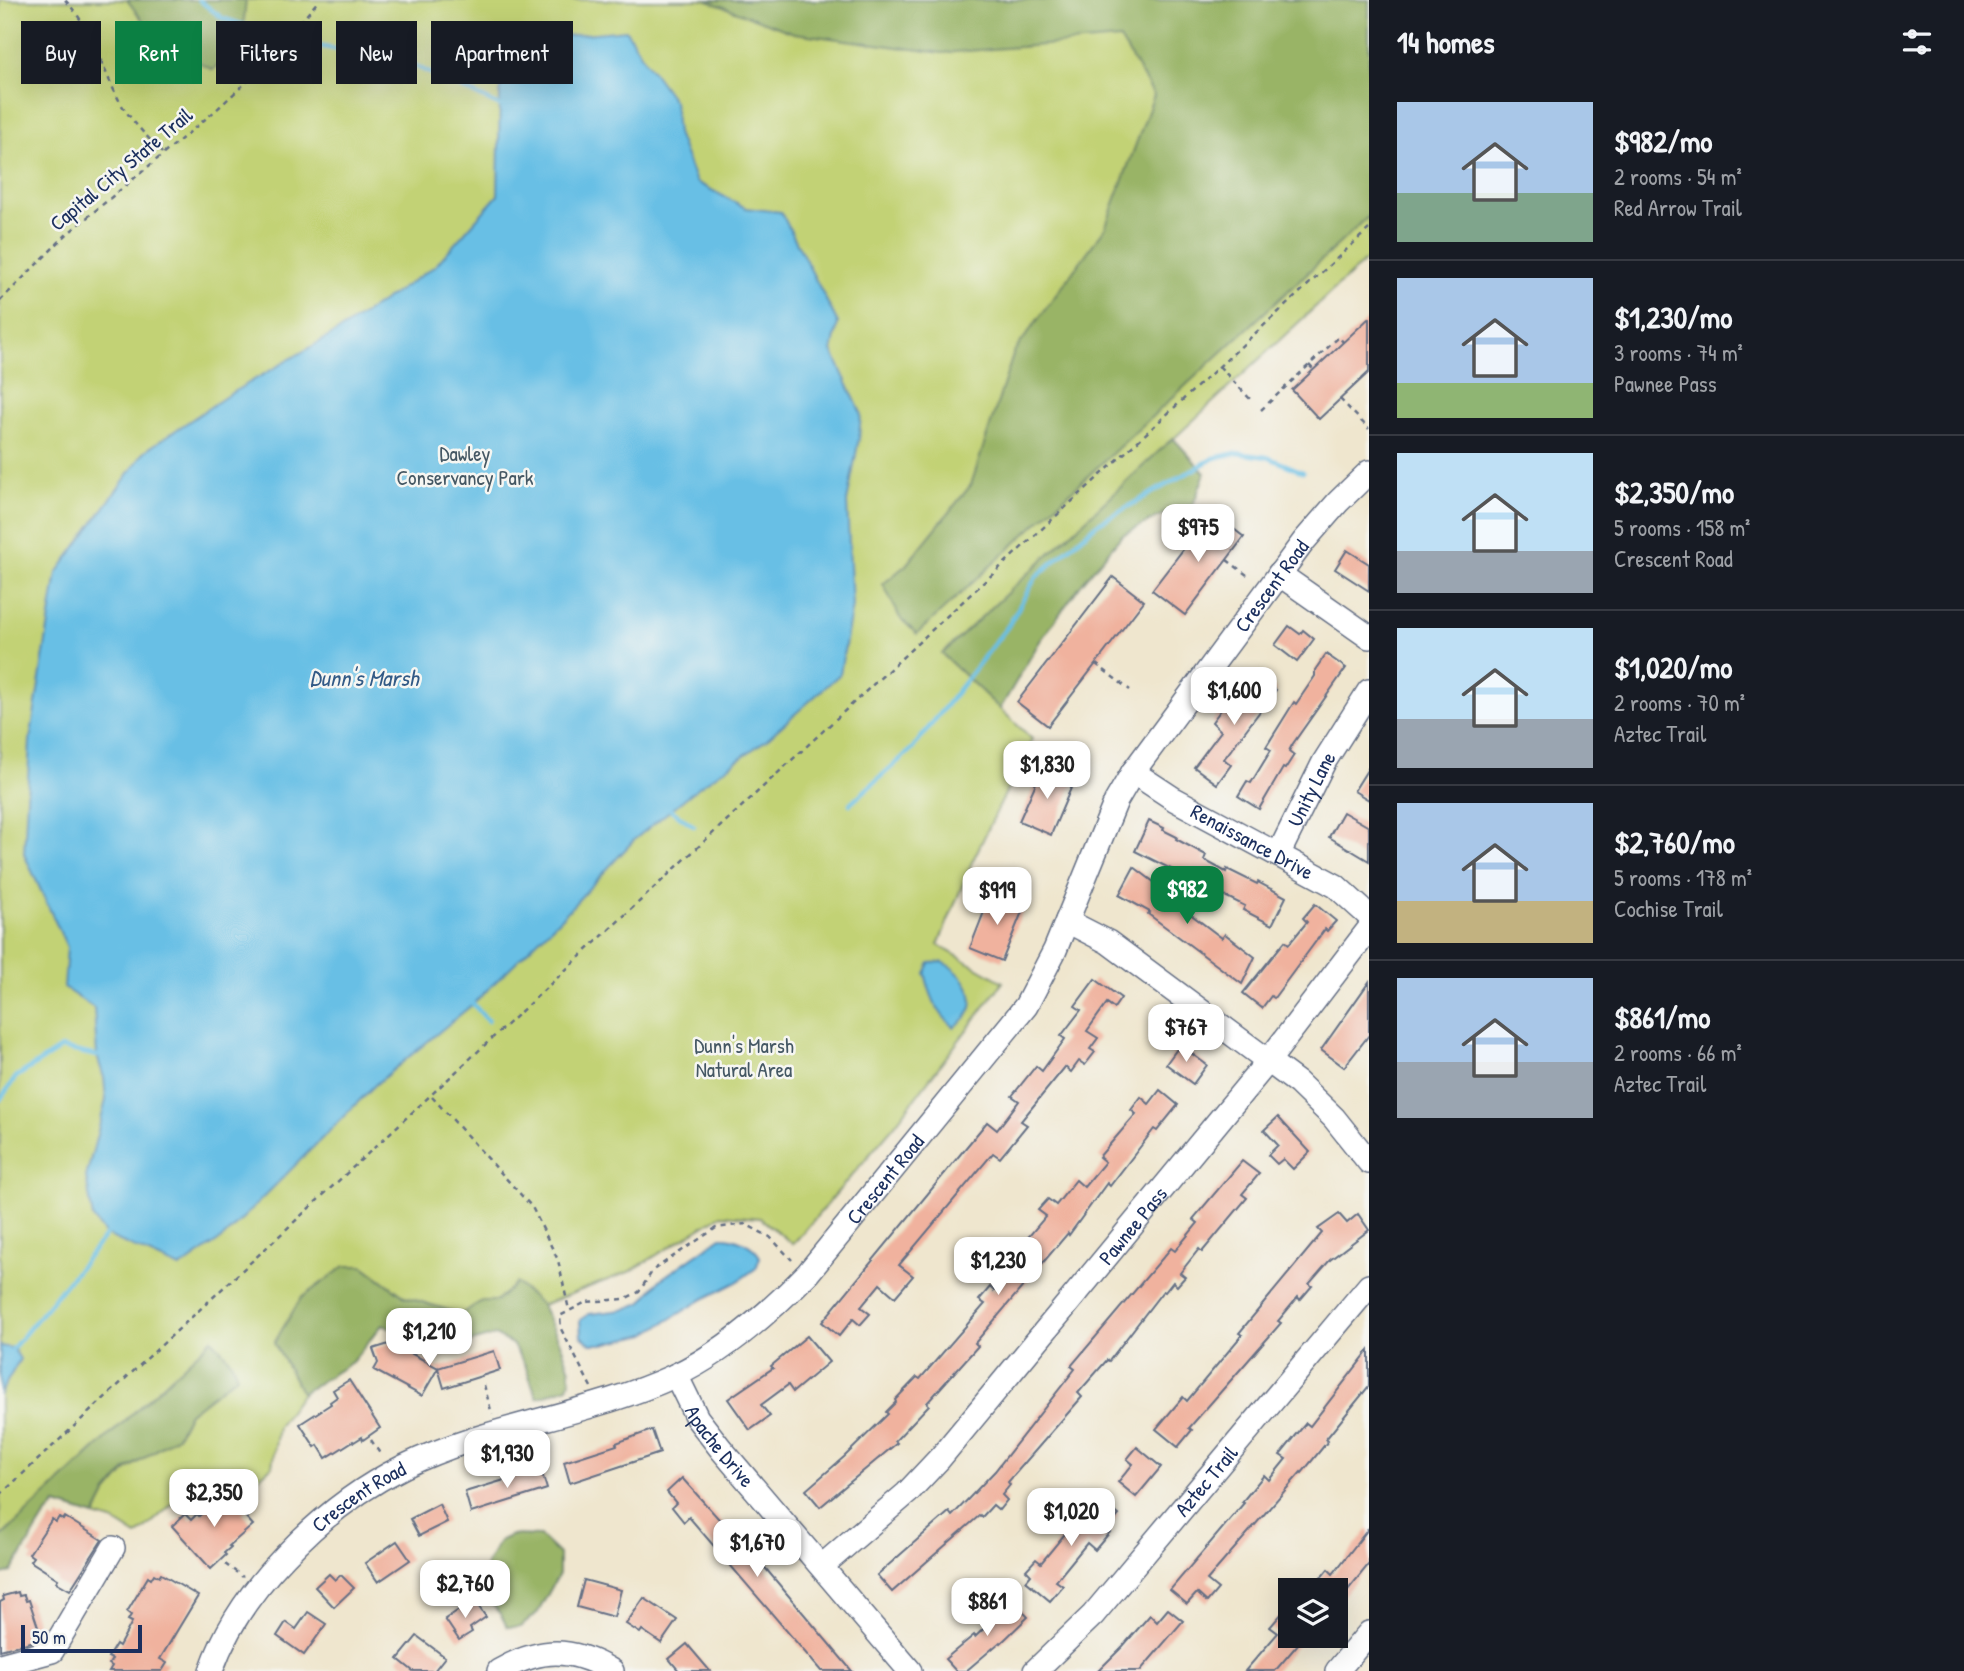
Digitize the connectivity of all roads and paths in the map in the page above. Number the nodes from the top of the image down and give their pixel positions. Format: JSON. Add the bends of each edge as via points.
{"nodes":[{"id":1,"x":65,"y":0,"type":"edge"},
{"id":2,"x":319,"y":0,"type":"edge"},
{"id":3,"x":163,"y":154,"type":"junction"},
{"id":4,"x":1369,"y":229,"type":"edge"},
{"id":5,"x":0,"y":301,"type":"edge"},
{"id":6,"x":1343,"y":342,"type":"dead end"},
{"id":7,"x":1309,"y":365,"type":"junction"},
{"id":8,"x":1219,"y":366,"type":"junction"},
{"id":9,"x":1314,"y":370,"type":"dead end"},
{"id":10,"x":1340,"y":399,"type":"dead end"},
{"id":11,"x":1252,"y":401,"type":"dead end"},
{"id":12,"x":1261,"y":410,"type":"dead end"},
{"id":13,"x":1369,"y":429,"type":"edge"},
{"id":14,"x":1369,"y":472,"type":"edge"},
{"id":15,"x":1227,"y":560,"type":"dead end"},
{"id":16,"x":1273,"y":582,"type":"junction"},
{"id":17,"x":1369,"y":637,"type":"edge"},
{"id":18,"x":1096,"y":664,"type":"dead end"},
{"id":19,"x":1130,"y":690,"type":"dead end"},
{"id":20,"x":1369,"y":691,"type":"edge"},
{"id":21,"x":1133,"y":772,"type":"junction"},
{"id":22,"x":1278,"y":855,"type":"junction"},
{"id":23,"x":1369,"y":916,"type":"edge"},
{"id":24,"x":1067,"y":921,"type":"junction"},
{"id":25,"x":1369,"y":929,"type":"edge"},
{"id":26,"x":1269,"y":1060,"type":"junction"},
{"id":27,"x":430,"y":1096,"type":"junction"},
{"id":28,"x":1369,"y":1162,"type":"edge"},
{"id":29,"x":808,"y":1273,"type":"junction"},
{"id":30,"x":1369,"y":1286,"type":"edge"},
{"id":31,"x":569,"y":1310,"type":"junction"},
{"id":32,"x":676,"y":1375,"type":"junction"},
{"id":33,"x":484,"y":1385,"type":"dead end"},
{"id":34,"x":596,"y":1404,"type":"junction"},
{"id":35,"x":492,"y":1414,"type":"dead end"},
{"id":36,"x":0,"y":1495,"type":"edge"},
{"id":37,"x":113,"y":1548,"type":"dead end"},
{"id":38,"x":822,"y":1566,"type":"junction"},
{"id":39,"x":1369,"y":1633,"type":"edge"},
{"id":40,"x":0,"y":1665,"type":"edge"},
{"id":41,"x":211,"y":1671,"type":"edge"},
{"id":42,"x":499,"y":1671,"type":"edge"},
{"id":43,"x":612,"y":1671,"type":"edge"},
{"id":44,"x":910,"y":1671,"type":"edge"},
{"id":45,"x":1035,"y":1671,"type":"edge"},
{"id":46,"x":1337,"y":1671,"type":"edge"}],
"edges":[{"from":1,"to":3,"type":"path","via":[[93,44],[127,114]]},
{"from":2,"to":3,"type":"path","name":"Capital City State Trail","via":[[264,66]]},
{"from":3,"to":5,"type":"path","name":"Capital City State Trail","via":[[66,235]]},
{"from":4,"to":8,"type":"path"},
{"from":6,"to":7,"type":"path","via":[[1339,337]]},
{"from":7,"to":9,"type":"path"},
{"from":7,"to":12,"type":"path"},
{"from":8,"to":11,"type":"path"},
{"from":8,"to":27,"type":"path"},
{"from":10,"to":13,"type":"path"},
{"from":14,"to":16,"type":"street","name":"Crescent Road","via":[[1338,502]]},
{"from":15,"to":16,"type":"path"},
{"from":16,"to":17,"type":"street"},
{"from":16,"to":21,"type":"street","name":"Crescent Road"},
{"from":18,"to":19,"type":"path"},
{"from":20,"to":22,"type":"street","name":"Unity Lane","via":[[1324,762]]},
{"from":21,"to":22,"type":"street","name":"Renaissance Drive"},
{"from":21,"to":24,"type":"street","name":"Crescent Road","via":[[1104,827]]},
{"from":22,"to":23,"type":"street","name":"Renaissance Drive","via":[[1336,886]]},
{"from":24,"to":26,"type":"street","via":[[1108,942]]},
{"from":24,"to":29,"type":"street","name":"Crescent Road","via":[[1026,1006]]},
{"from":25,"to":26,"type":"street","name":"Pawnee Pass"},
{"from":26,"to":28,"type":"street","via":[[1334,1118]]},
{"from":26,"to":38,"type":"street","name":"Pawnee Pass","via":[[940,1458],[907,1493]]},
{"from":27,"to":31,"type":"path","via":[[532,1207],[558,1260]]},
{"from":27,"to":36,"type":"path"},
{"from":29,"to":31,"type":"path","via":[[770,1237],[745,1224],[716,1228],[653,1270],[639,1292],[624,1300],[586,1302]]},
{"from":29,"to":32,"type":"street","name":"Crescent Road","via":[[739,1335]]},
{"from":30,"to":45,"type":"street","name":"Aztec Trail","via":[[1093,1615]]},
{"from":31,"to":34,"type":"path","via":[[560,1316],[561,1329]]},
{"from":32,"to":34,"type":"street","name":"Crescent Road"},
{"from":32,"to":38,"type":"street","name":"Apache Drive","via":[[698,1418],[721,1449]]},
{"from":33,"to":35,"type":"path"},
{"from":34,"to":41,"type":"street","name":"Crescent Road","via":[[449,1448],[405,1466],[355,1495],[300,1540],[256,1588],[229,1628]]},
{"from":37,"to":40,"type":"street","via":[[51,1651]]},
{"from":38,"to":44,"type":"street","name":"Apache Drive"},
{"from":39,"to":46,"type":"street"},
{"from":42,"to":43,"type":"street","via":[[516,1661],[566,1652],[592,1658]]}]}
